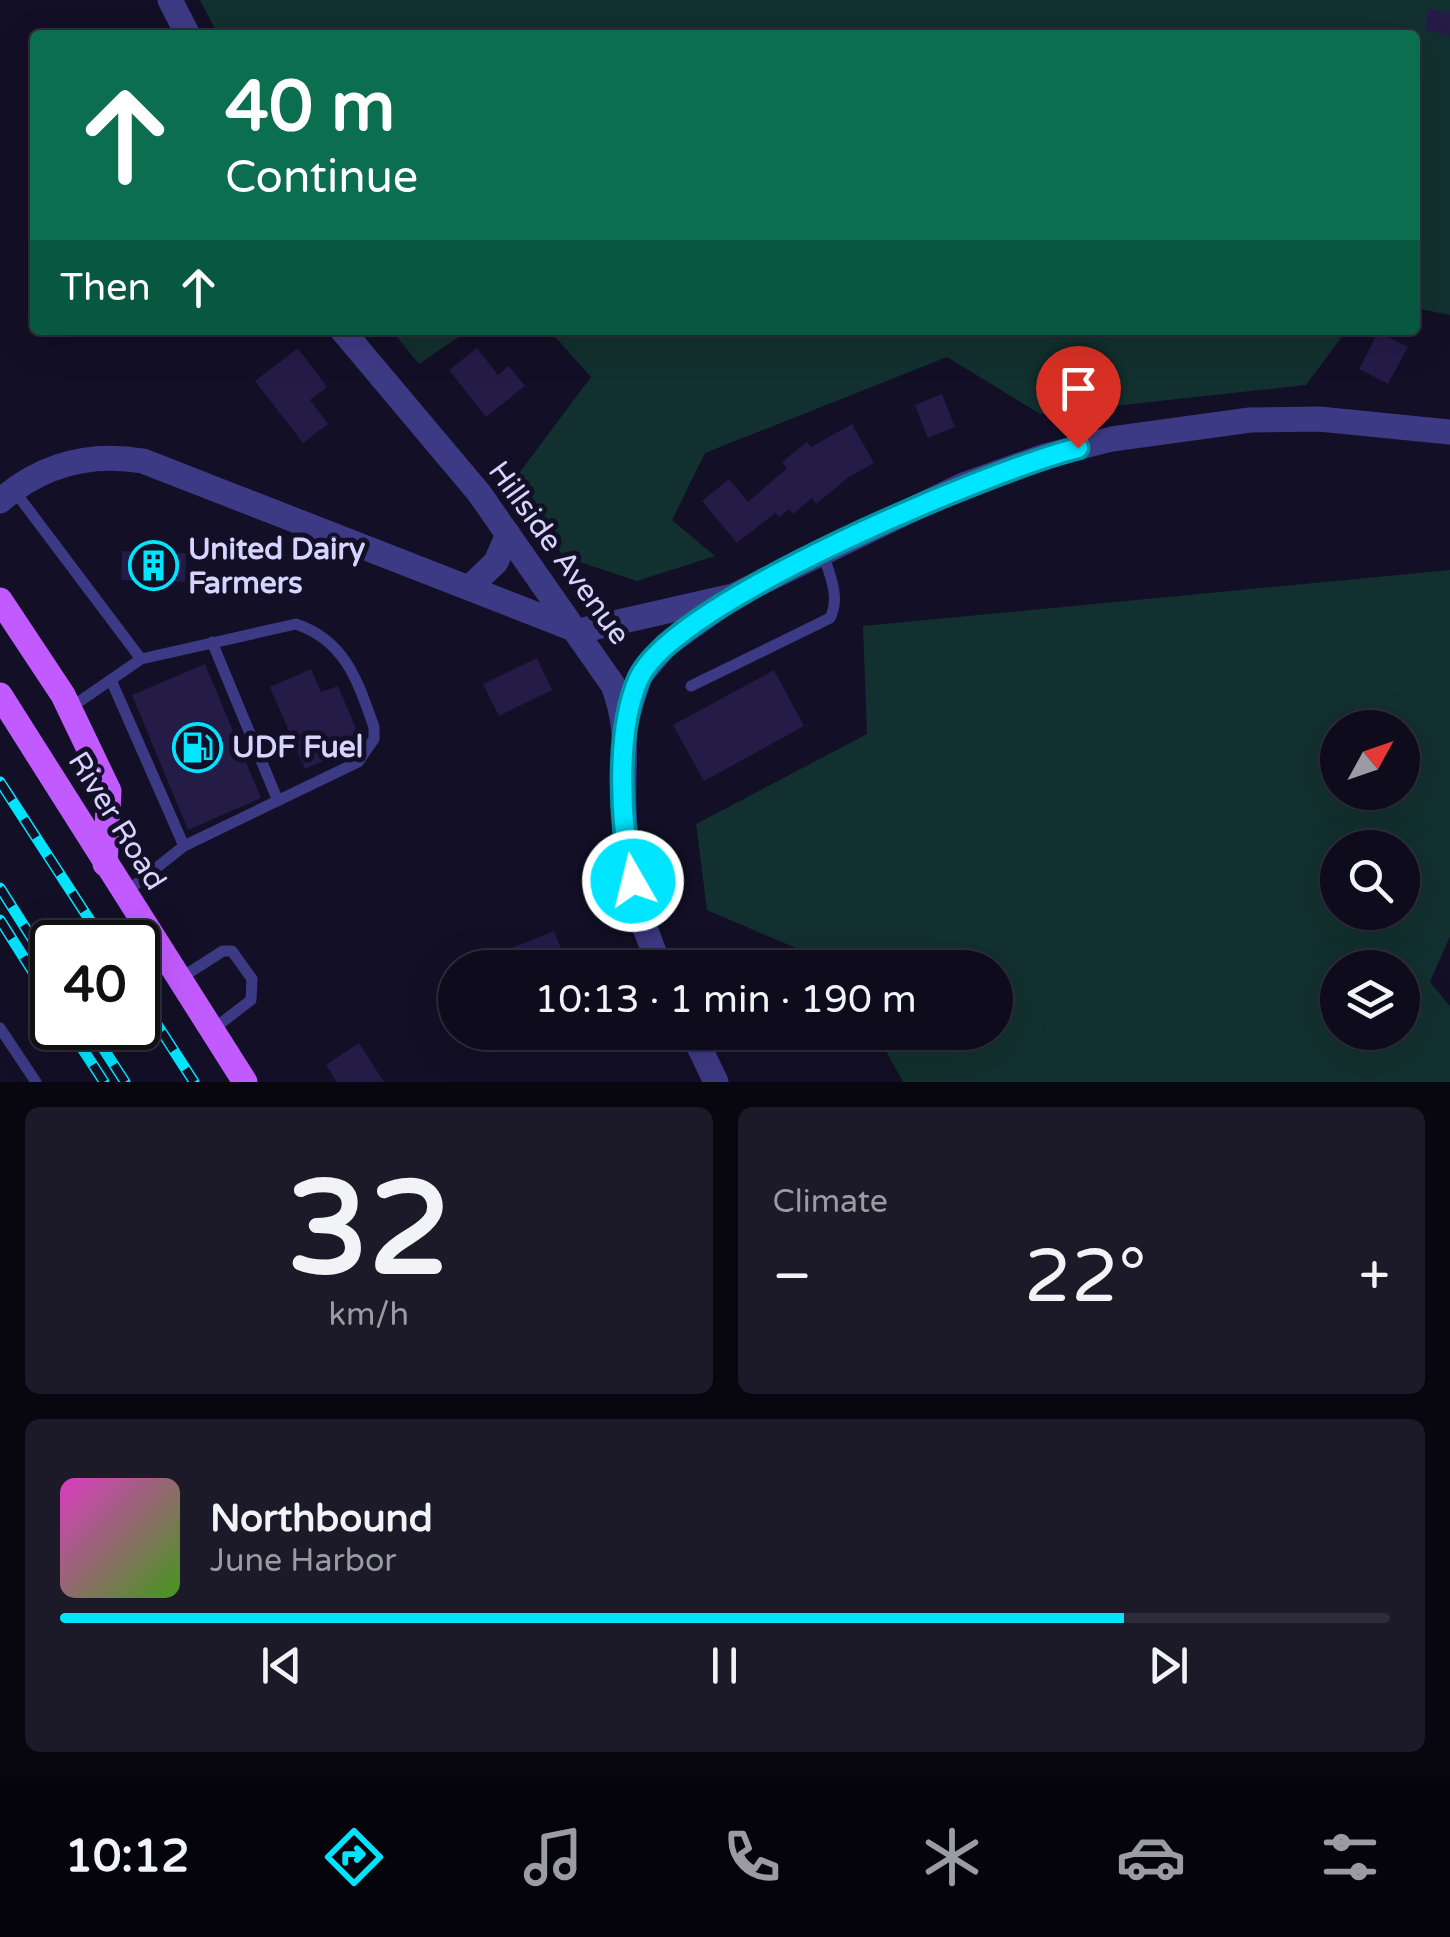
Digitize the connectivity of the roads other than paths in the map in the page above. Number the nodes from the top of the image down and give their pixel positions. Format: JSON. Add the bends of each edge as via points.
{"nodes":[{"id":1,"x":170,"y":0,"type":"edge"},
{"id":2,"x":185,"y":30,"type":"edge"},
{"id":3,"x":346,"y":335,"type":"edge"},
{"id":4,"x":1450,"y":432,"type":"edge"},
{"id":5,"x":7,"y":496,"type":"edge"},
{"id":6,"x":508,"y":534,"type":"junction"},
{"id":7,"x":823,"y":553,"type":"junction"},
{"id":8,"x":469,"y":588,"type":"junction"},
{"id":9,"x":734,"y":596,"type":"junction"},
{"id":10,"x":0,"y":600,"type":"edge"},
{"id":11,"x":579,"y":631,"type":"junction"},
{"id":12,"x":212,"y":642,"type":"junction"},
{"id":13,"x":141,"y":659,"type":"junction"},
{"id":14,"x":111,"y":680,"type":"junction"},
{"id":15,"x":691,"y":686,"type":"dead end"},
{"id":16,"x":0,"y":695,"type":"edge"},
{"id":17,"x":70,"y":708,"type":"junction"},
{"id":18,"x":626,"y":720,"type":"junction"},
{"id":19,"x":278,"y":801,"type":"junction"},
{"id":20,"x":184,"y":846,"type":"junction"},
{"id":21,"x":105,"y":864,"type":"junction"},
{"id":22,"x":124,"y":894,"type":"junction"},
{"id":23,"x":655,"y":950,"type":"edge"},
{"id":24,"x":178,"y":978,"type":"junction"},
{"id":25,"x":0,"y":1028,"type":"edge"},
{"id":26,"x":212,"y":1030,"type":"junction"},
{"id":27,"x":701,"y":1050,"type":"edge"},
{"id":28,"x":36,"y":1082,"type":"edge"},
{"id":29,"x":245,"y":1082,"type":"edge"},
{"id":30,"x":716,"y":1082,"type":"edge"}],
"edges":[{"from":1,"to":2,"type":"street"},
{"from":3,"to":6,"type":"street","name":"Hillside Avenue"},
{"from":4,"to":7,"type":"street","via":[[1319,419],[1250,420],[1112,439],[963,486]]},
{"from":5,"to":8,"type":"street","via":[[42,471],[74,460],[143,461]]},
{"from":5,"to":13,"type":"lane"},
{"from":6,"to":8,"type":"street","via":[[496,562]]},
{"from":6,"to":11,"type":"street","name":"Hillside Avenue"},
{"from":7,"to":9,"type":"street"},
{"from":7,"to":15,"type":"lane","via":[[835,591],[830,618]]},
{"from":8,"to":11,"type":"street"},
{"from":9,"to":11,"type":"street"},
{"from":9,"to":18,"type":"street","via":[[666,645],[640,676]]},
{"from":10,"to":17,"type":"main road"},
{"from":11,"to":18,"type":"street","name":"Hillside Avenue"},
{"from":12,"to":13,"type":"lane"},
{"from":12,"to":19,"type":"lane"},
{"from":12,"to":19,"type":"lane","via":[[296,624],[329,641],[355,674],[374,727],[368,751]]},
{"from":13,"to":14,"type":"lane"},
{"from":14,"to":17,"type":"lane"},
{"from":14,"to":20,"type":"lane"},
{"from":16,"to":21,"type":"main road","name":"River Road"},
{"from":17,"to":21,"type":"main road","via":[[109,791]]},
{"from":18,"to":23,"type":"street","name":"Hillside Avenue","via":[[628,858]]},
{"from":19,"to":20,"type":"lane"},
{"from":20,"to":22,"type":"lane"},
{"from":21,"to":22,"type":"main road","name":"River Road"},
{"from":22,"to":24,"type":"main road","name":"River Road"},
{"from":24,"to":26,"type":"main road","name":"River Road"},
{"from":24,"to":26,"type":"lane","via":[[232,951],[252,979],[251,1000]]},
{"from":25,"to":28,"type":"lane"},
{"from":26,"to":29,"type":"main road","name":"River Road"},
{"from":27,"to":30,"type":"street"}]}
